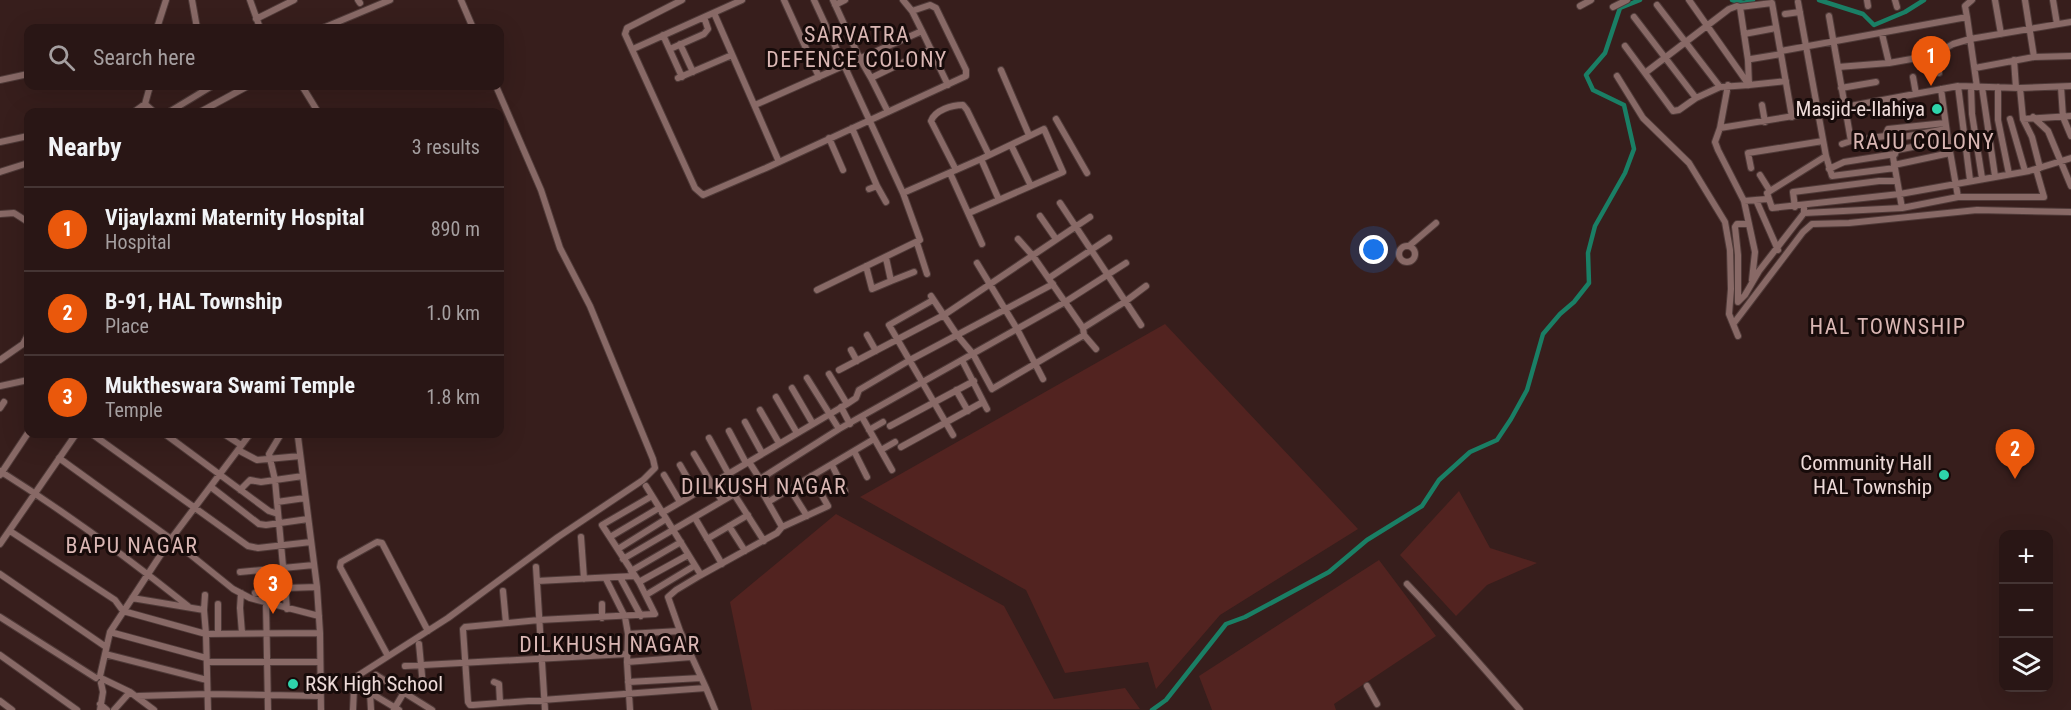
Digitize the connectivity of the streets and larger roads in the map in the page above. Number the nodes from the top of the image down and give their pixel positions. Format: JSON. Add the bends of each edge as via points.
{"nodes":[{"id":1,"x":166,"y":0,"type":"edge"},
{"id":2,"x":192,"y":0,"type":"edge"},
{"id":3,"x":250,"y":0,"type":"edge"},
{"id":4,"x":294,"y":0,"type":"edge"},
{"id":5,"x":390,"y":0,"type":"edge"},
{"id":6,"x":461,"y":0,"type":"edge"},
{"id":7,"x":682,"y":0,"type":"edge"},
{"id":8,"x":742,"y":0,"type":"edge"},
{"id":9,"x":784,"y":0,"type":"edge"},
{"id":10,"x":814,"y":0,"type":"edge"},
{"id":11,"x":845,"y":0,"type":"edge"},
{"id":12,"x":903,"y":0,"type":"edge"},
{"id":13,"x":1591,"y":0,"type":"edge"},
{"id":14,"x":1627,"y":0,"type":"edge"},
{"id":15,"x":1689,"y":0,"type":"edge"},
{"id":16,"x":1972,"y":0,"type":"edge"},
{"id":17,"x":1995,"y":0,"type":"edge"},
{"id":18,"x":2025,"y":0,"type":"edge"},
{"id":19,"x":2053,"y":0,"type":"edge"},
{"id":20,"x":834,"y":2,"type":"edge"},
{"id":21,"x":1798,"y":2,"type":"dead end"},
{"id":22,"x":1657,"y":5,"type":"dead end"},
{"id":23,"x":1580,"y":6,"type":"dead end"},
{"id":24,"x":1740,"y":7,"type":"junction"},
{"id":25,"x":1614,"y":8,"type":"dead end"},
{"id":26,"x":912,"y":11,"type":"junction"},
{"id":27,"x":714,"y":12,"type":"junction"},
{"id":28,"x":1800,"y":12,"type":"junction"},
{"id":29,"x":1785,"y":14,"type":"dead end"},
{"id":30,"x":1829,"y":15,"type":"dead end"},
{"id":31,"x":704,"y":17,"type":"junction"},
{"id":32,"x":1634,"y":17,"type":"dead end"},
{"id":33,"x":1967,"y":17,"type":"junction"},
{"id":34,"x":256,"y":19,"type":"junction"},
{"id":35,"x":2071,"y":22,"type":"edge"},
{"id":36,"x":158,"y":24,"type":"edge"},
{"id":37,"x":196,"y":24,"type":"edge"},
{"id":38,"x":258,"y":24,"type":"edge"},
{"id":39,"x":333,"y":24,"type":"edge"},
{"id":40,"x":471,"y":24,"type":"edge"},
{"id":41,"x":2057,"y":24,"type":"junction"},
{"id":42,"x":1708,"y":26,"type":"junction"},
{"id":43,"x":1776,"y":28,"type":"junction"},
{"id":44,"x":2028,"y":28,"type":"junction"},
{"id":45,"x":922,"y":31,"type":"junction"},
{"id":46,"x":1744,"y":34,"type":"junction"},
{"id":47,"x":1882,"y":34,"type":"junction"},
{"id":48,"x":2001,"y":34,"type":"junction"},
{"id":49,"x":663,"y":35,"type":"junction"},
{"id":50,"x":1970,"y":39,"type":"junction"},
{"id":51,"x":1685,"y":42,"type":"junction"},
{"id":52,"x":1833,"y":42,"type":"junction"},
{"id":53,"x":680,"y":44,"type":"junction"},
{"id":54,"x":1625,"y":46,"type":"dead end"},
{"id":55,"x":1807,"y":46,"type":"junction"},
{"id":56,"x":633,"y":49,"type":"junction"},
{"id":57,"x":670,"y":49,"type":"junction"},
{"id":58,"x":931,"y":49,"type":"junction"},
{"id":59,"x":1781,"y":53,"type":"junction"},
{"id":60,"x":1935,"y":54,"type":"junction"},
{"id":61,"x":732,"y":55,"type":"junction"},
{"id":62,"x":2071,"y":56,"type":"edge"},
{"id":63,"x":1666,"y":57,"type":"junction"},
{"id":64,"x":2034,"y":57,"type":"junction"},
{"id":65,"x":860,"y":59,"type":"junction"},
{"id":66,"x":1751,"y":59,"type":"dead end"},
{"id":67,"x":2014,"y":60,"type":"junction"},
{"id":68,"x":1889,"y":63,"type":"junction"},
{"id":69,"x":844,"y":66,"type":"junction"},
{"id":70,"x":1838,"y":67,"type":"junction"},
{"id":71,"x":1975,"y":68,"type":"junction"},
{"id":72,"x":1001,"y":70,"type":"dead end"},
{"id":73,"x":693,"y":72,"type":"junction"},
{"id":74,"x":1645,"y":73,"type":"junction"},
{"id":75,"x":1939,"y":74,"type":"dead end"},
{"id":76,"x":24,"y":75,"type":"edge"},
{"id":77,"x":1617,"y":76,"type":"dead end"},
{"id":78,"x":1913,"y":76,"type":"dead end"},
{"id":79,"x":819,"y":77,"type":"junction"},
{"id":80,"x":871,"y":78,"type":"junction"},
{"id":81,"x":0,"y":80,"type":"edge"},
{"id":82,"x":1786,"y":81,"type":"junction"},
{"id":83,"x":1876,"y":82,"type":"dead end"},
{"id":84,"x":1728,"y":85,"type":"junction"},
{"id":85,"x":1749,"y":85,"type":"junction"},
{"id":86,"x":948,"y":86,"type":"junction"},
{"id":87,"x":1958,"y":86,"type":"junction"},
{"id":88,"x":2071,"y":86,"type":"edge"},
{"id":89,"x":1720,"y":87,"type":"junction"},
{"id":90,"x":1977,"y":87,"type":"junction"},
{"id":91,"x":1998,"y":87,"type":"junction"},
{"id":92,"x":2061,"y":87,"type":"junction"},
{"id":93,"x":1841,"y":88,"type":"junction"},
{"id":94,"x":2018,"y":88,"type":"junction"},
{"id":95,"x":1941,"y":89,"type":"junction"},
{"id":96,"x":149,"y":90,"type":"edge"},
{"id":97,"x":205,"y":90,"type":"edge"},
{"id":98,"x":241,"y":90,"type":"edge"},
{"id":99,"x":304,"y":90,"type":"edge"},
{"id":100,"x":498,"y":90,"type":"edge"},
{"id":101,"x":1916,"y":94,"type":"junction"},
{"id":102,"x":1696,"y":98,"type":"junction"},
{"id":103,"x":145,"y":104,"type":"junction"},
{"id":104,"x":755,"y":105,"type":"junction"},
{"id":105,"x":1762,"y":105,"type":"dead end"},
{"id":106,"x":1845,"y":107,"type":"junction"},
{"id":107,"x":140,"y":108,"type":"edge"},
{"id":108,"x":150,"y":108,"type":"edge"},
{"id":109,"x":176,"y":108,"type":"edge"},
{"id":110,"x":207,"y":108,"type":"edge"},
{"id":111,"x":316,"y":108,"type":"edge"},
{"id":112,"x":888,"y":112,"type":"junction"},
{"id":113,"x":1818,"y":112,"type":"junction"},
{"id":114,"x":2071,"y":116,"type":"edge"},
{"id":115,"x":1792,"y":117,"type":"junction"},
{"id":116,"x":2033,"y":117,"type":"junction"},
{"id":117,"x":2063,"y":117,"type":"junction"},
{"id":118,"x":2023,"y":118,"type":"junction"},
{"id":119,"x":1056,"y":119,"type":"dead end"},
{"id":120,"x":2010,"y":119,"type":"dead end"},
{"id":121,"x":869,"y":120,"type":"junction"},
{"id":122,"x":1765,"y":122,"type":"junction"},
{"id":123,"x":1946,"y":126,"type":"junction"},
{"id":124,"x":852,"y":128,"type":"junction"},
{"id":125,"x":1720,"y":128,"type":"junction"},
{"id":126,"x":1029,"y":135,"type":"junction"},
{"id":127,"x":2071,"y":136,"type":"edge"},
{"id":128,"x":24,"y":137,"type":"edge"},
{"id":129,"x":829,"y":138,"type":"junction"},
{"id":130,"x":1948,"y":140,"type":"junction"},
{"id":131,"x":1823,"y":141,"type":"junction"},
{"id":132,"x":1851,"y":141,"type":"junction"},
{"id":133,"x":0,"y":142,"type":"edge"},
{"id":134,"x":1842,"y":144,"type":"dead end"},
{"id":135,"x":1011,"y":145,"type":"junction"},
{"id":136,"x":1896,"y":152,"type":"junction"},
{"id":137,"x":1950,"y":153,"type":"junction"},
{"id":138,"x":989,"y":155,"type":"junction"},
{"id":139,"x":1827,"y":156,"type":"junction"},
{"id":140,"x":2071,"y":158,"type":"edge"},
{"id":141,"x":981,"y":159,"type":"junction"},
{"id":142,"x":779,"y":162,"type":"junction"},
{"id":143,"x":2061,"y":162,"type":"junction"},
{"id":144,"x":24,"y":165,"type":"edge"},
{"id":145,"x":1894,"y":166,"type":"junction"},
{"id":146,"x":1751,"y":168,"type":"dead end"},
{"id":147,"x":1830,"y":169,"type":"junction"},
{"id":148,"x":2038,"y":169,"type":"junction"},
{"id":149,"x":843,"y":170,"type":"dead end"},
{"id":150,"x":953,"y":171,"type":"junction"},
{"id":151,"x":2025,"y":171,"type":"junction"},
{"id":152,"x":0,"y":172,"type":"edge"},
{"id":153,"x":1087,"y":173,"type":"dead end"},
{"id":154,"x":2009,"y":174,"type":"junction"},
{"id":155,"x":1760,"y":175,"type":"dead end"},
{"id":156,"x":1995,"y":176,"type":"junction"},
{"id":157,"x":1982,"y":178,"type":"junction"},
{"id":158,"x":1970,"y":180,"type":"junction"},
{"id":159,"x":1897,"y":181,"type":"junction"},
{"id":160,"x":1956,"y":183,"type":"junction"},
{"id":161,"x":877,"y":186,"type":"junction"},
{"id":162,"x":1031,"y":186,"type":"junction"},
{"id":163,"x":2071,"y":186,"type":"edge"},
{"id":164,"x":868,"y":189,"type":"dead end"},
{"id":165,"x":1770,"y":191,"type":"junction"},
{"id":166,"x":903,"y":193,"type":"junction"},
{"id":167,"x":1900,"y":194,"type":"junction"},
{"id":168,"x":1958,"y":197,"type":"junction"},
{"id":169,"x":1767,"y":199,"type":"junction"},
{"id":170,"x":999,"y":200,"type":"junction"},
{"id":171,"x":1756,"y":200,"type":"junction"},
{"id":172,"x":1744,"y":201,"type":"junction"},
{"id":173,"x":886,"y":202,"type":"dead end"},
{"id":174,"x":1060,"y":203,"type":"dead end"},
{"id":175,"x":1803,"y":206,"type":"junction"},
{"id":176,"x":1795,"y":207,"type":"junction"},
{"id":177,"x":1902,"y":208,"type":"junction"},
{"id":178,"x":969,"y":213,"type":"junction"},
{"id":179,"x":1804,"y":213,"type":"junction"},
{"id":180,"x":2071,"y":213,"type":"edge"},
{"id":181,"x":0,"y":214,"type":"edge"},
{"id":182,"x":1040,"y":216,"type":"dead end"},
{"id":183,"x":1090,"y":217,"type":"dead end"},
{"id":184,"x":24,"y":219,"type":"edge"},
{"id":185,"x":1436,"y":223,"type":"dead end"},
{"id":186,"x":1749,"y":224,"type":"junction"},
{"id":187,"x":1075,"y":227,"type":"junction"},
{"id":188,"x":1018,"y":238,"type":"dead end"},
{"id":189,"x":1109,"y":238,"type":"dead end"},
{"id":190,"x":1056,"y":239,"type":"junction"},
{"id":191,"x":917,"y":243,"type":"junction"},
{"id":192,"x":982,"y":244,"type":"dead end"},
{"id":193,"x":1408,"y":246,"type":"dead end"},
{"id":194,"x":1778,"y":249,"type":"junction"},
{"id":195,"x":1092,"y":250,"type":"junction"},
{"id":196,"x":1033,"y":256,"type":"junction"},
{"id":197,"x":886,"y":258,"type":"junction"},
{"id":198,"x":977,"y":263,"type":"dead end"},
{"id":199,"x":1126,"y":263,"type":"dead end"},
{"id":200,"x":866,"y":266,"type":"junction"},
{"id":201,"x":914,"y":272,"type":"dead end"},
{"id":202,"x":927,"y":274,"type":"dead end"},
{"id":203,"x":1108,"y":276,"type":"junction"},
{"id":204,"x":891,"y":281,"type":"junction"},
{"id":205,"x":1051,"y":281,"type":"junction"},
{"id":206,"x":1753,"y":281,"type":"junction"},
{"id":207,"x":991,"y":284,"type":"junction"},
{"id":208,"x":1146,"y":286,"type":"dead end"},
{"id":209,"x":817,"y":290,"type":"dead end"},
{"id":210,"x":1126,"y":301,"type":"junction"},
{"id":211,"x":1065,"y":302,"type":"junction"},
{"id":212,"x":1738,"y":302,"type":"junction"},
{"id":213,"x":1729,"y":307,"type":"junction"},
{"id":214,"x":1006,"y":309,"type":"junction"},
{"id":215,"x":944,"y":315,"type":"junction"},
{"id":216,"x":1734,"y":323,"type":"junction"},
{"id":217,"x":1142,"y":325,"type":"dead end"},
{"id":218,"x":1017,"y":329,"type":"junction"},
{"id":219,"x":1084,"y":331,"type":"junction"},
{"id":220,"x":867,"y":335,"type":"dead end"},
{"id":221,"x":957,"y":335,"type":"junction"},
{"id":222,"x":1738,"y":336,"type":"dead end"},
{"id":223,"x":898,"y":339,"type":"junction"},
{"id":224,"x":24,"y":342,"type":"edge"},
{"id":225,"x":1096,"y":349,"type":"dead end"},
{"id":226,"x":850,"y":350,"type":"dead end"},
{"id":227,"x":876,"y":351,"type":"junction"},
{"id":228,"x":972,"y":354,"type":"junction"},
{"id":229,"x":0,"y":360,"type":"edge"},
{"id":230,"x":910,"y":360,"type":"junction"},
{"id":231,"x":962,"y":360,"type":"junction"},
{"id":232,"x":857,"y":361,"type":"junction"},
{"id":233,"x":1035,"y":362,"type":"junction"},
{"id":234,"x":839,"y":370,"type":"dead end"},
{"id":235,"x":829,"y":375,"type":"dead end"},
{"id":236,"x":807,"y":378,"type":"dead end"},
{"id":237,"x":1043,"y":379,"type":"dead end"},
{"id":238,"x":24,"y":381,"type":"edge"},
{"id":239,"x":974,"y":381,"type":"junction"},
{"id":240,"x":923,"y":383,"type":"junction"},
{"id":241,"x":0,"y":386,"type":"edge"},
{"id":242,"x":792,"y":388,"type":"dead end"},
{"id":243,"x":956,"y":390,"type":"junction"},
{"id":244,"x":776,"y":397,"type":"dead end"},
{"id":245,"x":983,"y":402,"type":"junction"},
{"id":246,"x":934,"y":403,"type":"junction"},
{"id":247,"x":844,"y":406,"type":"junction"},
{"id":248,"x":987,"y":409,"type":"dead end"},
{"id":249,"x":760,"y":410,"type":"dead end"},
{"id":250,"x":968,"y":411,"type":"junction"},
{"id":251,"x":830,"y":414,"type":"junction"},
{"id":252,"x":862,"y":417,"type":"junction"},
{"id":253,"x":745,"y":422,"type":"dead end"},
{"id":254,"x":883,"y":422,"type":"dead end"},
{"id":255,"x":946,"y":423,"type":"junction"},
{"id":256,"x":813,"y":424,"type":"junction"},
{"id":257,"x":850,"y":424,"type":"junction"},
{"id":258,"x":890,"y":426,"type":"dead end"},
{"id":259,"x":839,"y":429,"type":"junction"},
{"id":260,"x":869,"y":430,"type":"junction"},
{"id":261,"x":729,"y":431,"type":"dead end"},
{"id":262,"x":797,"y":433,"type":"junction"},
{"id":263,"x":953,"y":435,"type":"dead end"},
{"id":264,"x":25,"y":438,"type":"edge"},
{"id":265,"x":73,"y":438,"type":"edge"},
{"id":266,"x":98,"y":438,"type":"edge"},
{"id":267,"x":171,"y":438,"type":"edge"},
{"id":268,"x":229,"y":438,"type":"edge"},
{"id":269,"x":247,"y":438,"type":"edge"},
{"id":270,"x":278,"y":438,"type":"edge"},
{"id":271,"x":298,"y":438,"type":"edge"},
{"id":272,"x":710,"y":438,"type":"dead end"},
{"id":273,"x":874,"y":439,"type":"junction"},
{"id":274,"x":779,"y":443,"type":"junction"},
{"id":275,"x":240,"y":448,"type":"junction"},
{"id":276,"x":881,"y":450,"type":"junction"},
{"id":277,"x":854,"y":451,"type":"junction"},
{"id":278,"x":694,"y":453,"type":"dead end"},
{"id":279,"x":762,"y":453,"type":"junction"},
{"id":280,"x":300,"y":456,"type":"junction"},
{"id":281,"x":60,"y":458,"type":"junction"},
{"id":282,"x":270,"y":459,"type":"junction"},
{"id":283,"x":747,"y":463,"type":"junction"},
{"id":284,"x":680,"y":465,"type":"dead end"},
{"id":285,"x":832,"y":465,"type":"junction"},
{"id":286,"x":892,"y":470,"type":"dead end"},
{"id":287,"x":1,"y":473,"type":"edge"},
{"id":288,"x":728,"y":473,"type":"junction"},
{"id":289,"x":221,"y":474,"type":"junction"},
{"id":290,"x":664,"y":475,"type":"dead end"},
{"id":291,"x":303,"y":476,"type":"junction"},
{"id":292,"x":811,"y":476,"type":"junction"},
{"id":293,"x":867,"y":477,"type":"dead end"},
{"id":294,"x":275,"y":480,"type":"junction"},
{"id":295,"x":758,"y":480,"type":"junction"},
{"id":296,"x":711,"y":483,"type":"junction"},
{"id":297,"x":646,"y":486,"type":"dead end"},
{"id":298,"x":211,"y":487,"type":"junction"},
{"id":299,"x":790,"y":489,"type":"junction"},
{"id":300,"x":240,"y":490,"type":"junction"},
{"id":301,"x":844,"y":491,"type":"dead end"},
{"id":302,"x":35,"y":493,"type":"junction"},
{"id":303,"x":696,"y":493,"type":"junction"},
{"id":304,"x":734,"y":494,"type":"junction"},
{"id":305,"x":652,"y":496,"type":"junction"},
{"id":306,"x":305,"y":498,"type":"junction"},
{"id":307,"x":722,"y":501,"type":"junction"},
{"id":308,"x":277,"y":502,"type":"junction"},
{"id":309,"x":680,"y":502,"type":"junction"},
{"id":310,"x":768,"y":502,"type":"junction"},
{"id":311,"x":196,"y":507,"type":"junction"},
{"id":312,"x":663,"y":513,"type":"junction"},
{"id":313,"x":278,"y":514,"type":"junction"},
{"id":314,"x":748,"y":515,"type":"junction"},
{"id":315,"x":807,"y":516,"type":"junction"},
{"id":316,"x":695,"y":518,"type":"junction"},
{"id":317,"x":308,"y":519,"type":"junction"},
{"id":318,"x":280,"y":524,"type":"junction"},
{"id":319,"x":729,"y":526,"type":"junction"},
{"id":320,"x":782,"y":527,"type":"junction"},
{"id":321,"x":674,"y":530,"type":"junction"},
{"id":322,"x":10,"y":531,"type":"junction"},
{"id":323,"x":581,"y":537,"type":"dead end"},
{"id":324,"x":610,"y":537,"type":"junction"},
{"id":325,"x":171,"y":539,"type":"junction"},
{"id":326,"x":707,"y":539,"type":"junction"},
{"id":327,"x":764,"y":541,"type":"junction"},
{"id":328,"x":311,"y":542,"type":"junction"},
{"id":329,"x":681,"y":542,"type":"junction"},
{"id":330,"x":0,"y":544,"type":"edge"},
{"id":331,"x":282,"y":545,"type":"junction"},
{"id":332,"x":618,"y":549,"type":"junction"},
{"id":333,"x":745,"y":550,"type":"junction"},
{"id":334,"x":688,"y":555,"type":"junction"},
{"id":335,"x":623,"y":560,"type":"junction"},
{"id":336,"x":722,"y":564,"type":"junction"},
{"id":337,"x":314,"y":565,"type":"junction"},
{"id":338,"x":694,"y":566,"type":"junction"},
{"id":339,"x":536,"y":567,"type":"dead end"},
{"id":340,"x":284,"y":568,"type":"junction"},
{"id":341,"x":240,"y":572,"type":"dead end"},
{"id":342,"x":632,"y":573,"type":"junction"},
{"id":343,"x":0,"y":574,"type":"edge"},
{"id":344,"x":148,"y":574,"type":"junction"},
{"id":345,"x":702,"y":575,"type":"junction"},
{"id":346,"x":620,"y":577,"type":"junction"},
{"id":347,"x":584,"y":579,"type":"junction"},
{"id":348,"x":606,"y":579,"type":"junction"},
{"id":349,"x":537,"y":581,"type":"junction"},
{"id":350,"x":639,"y":582,"type":"junction"},
{"id":351,"x":1407,"y":584,"type":"dead end"},
{"id":352,"x":316,"y":587,"type":"junction"},
{"id":353,"x":286,"y":588,"type":"junction"},
{"id":354,"x":503,"y":591,"type":"dead end"},
{"id":355,"x":241,"y":593,"type":"junction"},
{"id":356,"x":255,"y":593,"type":"dead end"},
{"id":357,"x":205,"y":595,"type":"dead end"},
{"id":358,"x":646,"y":595,"type":"junction"},
{"id":359,"x":132,"y":598,"type":"junction"},
{"id":360,"x":266,"y":603,"type":"junction"},
{"id":361,"x":218,"y":604,"type":"dead end"},
{"id":362,"x":602,"y":604,"type":"dead end"},
{"id":363,"x":188,"y":606,"type":"junction"},
{"id":364,"x":287,"y":609,"type":"junction"},
{"id":365,"x":204,"y":610,"type":"junction"},
{"id":366,"x":123,"y":611,"type":"junction"},
{"id":367,"x":319,"y":616,"type":"junction"},
{"id":368,"x":641,"y":616,"type":"junction"},
{"id":369,"x":0,"y":617,"type":"edge"},
{"id":370,"x":624,"y":617,"type":"junction"},
{"id":371,"x":602,"y":618,"type":"junction"},
{"id":372,"x":539,"y":620,"type":"junction"},
{"id":373,"x":506,"y":623,"type":"junction"},
{"id":374,"x":428,"y":631,"type":"junction"},
{"id":375,"x":680,"y":631,"type":"junction"},
{"id":376,"x":110,"y":632,"type":"junction"},
{"id":377,"x":242,"y":633,"type":"junction"},
{"id":378,"x":320,"y":633,"type":"junction"},
{"id":379,"x":206,"y":634,"type":"junction"},
{"id":380,"x":218,"y":634,"type":"junction"},
{"id":381,"x":266,"y":634,"type":"junction"},
{"id":382,"x":628,"y":634,"type":"junction"},
{"id":383,"x":419,"y":644,"type":"dead end"},
{"id":384,"x":106,"y":647,"type":"junction"},
{"id":385,"x":105,"y":654,"type":"junction"},
{"id":386,"x":627,"y":654,"type":"junction"},
{"id":387,"x":0,"y":655,"type":"edge"},
{"id":388,"x":388,"y":656,"type":"junction"},
{"id":389,"x":691,"y":657,"type":"junction"},
{"id":390,"x":542,"y":659,"type":"junction"},
{"id":391,"x":207,"y":660,"type":"junction"},
{"id":392,"x":320,"y":662,"type":"junction"},
{"id":393,"x":465,"y":662,"type":"junction"},
{"id":394,"x":627,"y":662,"type":"junction"},
{"id":395,"x":267,"y":663,"type":"junction"},
{"id":396,"x":421,"y":665,"type":"junction"},
{"id":397,"x":405,"y":666,"type":"dead end"},
{"id":398,"x":376,"y":675,"type":"dead end"},
{"id":399,"x":701,"y":678,"type":"junction"},
{"id":400,"x":100,"y":679,"type":"junction"},
{"id":401,"x":207,"y":680,"type":"junction"},
{"id":402,"x":351,"y":680,"type":"dead end"},
{"id":403,"x":494,"y":682,"type":"dead end"},
{"id":404,"x":628,"y":682,"type":"junction"},
{"id":405,"x":409,"y":684,"type":"dead end"},
{"id":406,"x":1367,"y":686,"type":"dead end"},
{"id":407,"x":423,"y":687,"type":"dead end"},
{"id":408,"x":706,"y":688,"type":"junction"},
{"id":409,"x":130,"y":692,"type":"junction"},
{"id":410,"x":370,"y":692,"type":"junction"},
{"id":411,"x":405,"y":692,"type":"junction"},
{"id":412,"x":208,"y":694,"type":"junction"},
{"id":413,"x":267,"y":695,"type":"junction"},
{"id":414,"x":628,"y":695,"type":"junction"},
{"id":415,"x":138,"y":696,"type":"junction"},
{"id":416,"x":320,"y":696,"type":"junction"},
{"id":417,"x":544,"y":700,"type":"junction"},
{"id":418,"x":0,"y":701,"type":"edge"},
{"id":419,"x":500,"y":704,"type":"junction"},
{"id":420,"x":1377,"y":704,"type":"dead end"},
{"id":421,"x":100,"y":707,"type":"edge"},
{"id":422,"x":470,"y":707,"type":"edge"},
{"id":423,"x":396,"y":709,"type":"edge"},
{"id":424,"x":12,"y":710,"type":"edge"},
{"id":425,"x":77,"y":710,"type":"edge"},
{"id":426,"x":107,"y":710,"type":"edge"},
{"id":427,"x":114,"y":710,"type":"edge"},
{"id":428,"x":154,"y":710,"type":"edge"},
{"id":429,"x":208,"y":710,"type":"edge"},
{"id":430,"x":268,"y":710,"type":"edge"},
{"id":431,"x":321,"y":710,"type":"edge"},
{"id":432,"x":353,"y":710,"type":"edge"},
{"id":433,"x":371,"y":710,"type":"edge"},
{"id":434,"x":432,"y":710,"type":"edge"},
{"id":435,"x":545,"y":710,"type":"edge"},
{"id":436,"x":630,"y":710,"type":"edge"},
{"id":437,"x":715,"y":710,"type":"edge"},
{"id":438,"x":1520,"y":710,"type":"edge"}],
"edges":[{"from":1,"to":36,"type":"street"},
{"from":2,"to":37,"type":"street"},
{"from":3,"to":34,"type":"street"},
{"from":4,"to":34,"type":"street"},
{"from":5,"to":39,"type":"street"},
{"from":6,"to":40,"type":"street"},
{"from":7,"to":56,"type":"street","via":[[627,28],[625,34]]},
{"from":8,"to":27,"type":"street"},
{"from":9,"to":79,"type":"street"},
{"from":10,"to":69,"type":"street"},
{"from":11,"to":20,"type":"street"},
{"from":12,"to":26,"type":"street"},
{"from":13,"to":23,"type":"street"},
{"from":14,"to":25,"type":"street"},
{"from":15,"to":42,"type":"street"},
{"from":16,"to":33,"type":"street","via":[[1965,6]]},
{"from":17,"to":48,"type":"street"},
{"from":18,"to":44,"type":"street"},
{"from":19,"to":41,"type":"street"},
{"from":20,"to":65,"type":"street"},
{"from":21,"to":28,"type":"street"},
{"from":22,"to":51,"type":"street"},
{"from":24,"to":42,"type":"street","via":[[1729,9]]},
{"from":24,"to":43,"type":"street","via":[[1772,3]]},
{"from":24,"to":46,"type":"street"},
{"from":26,"to":45,"type":"street"},
{"from":26,"to":86,"type":"street","via":[[930,4],[940,14],[967,73]]},
{"from":27,"to":31,"type":"street"},
{"from":27,"to":61,"type":"street"},
{"from":28,"to":29,"type":"street"},
{"from":28,"to":55,"type":"street"},
{"from":30,"to":52,"type":"street"},
{"from":31,"to":49,"type":"street"},
{"from":31,"to":53,"type":"street","via":[[708,29]]},
{"from":32,"to":63,"type":"street"},
{"from":33,"to":47,"type":"street"},
{"from":33,"to":50,"type":"street"},
{"from":34,"to":38,"type":"street"},
{"from":35,"to":41,"type":"street"},
{"from":41,"to":44,"type":"street"},
{"from":42,"to":51,"type":"street"},
{"from":42,"to":85,"type":"street"},
{"from":43,"to":46,"type":"street"},
{"from":43,"to":59,"type":"street"},
{"from":44,"to":48,"type":"street"},
{"from":44,"to":64,"type":"street"},
{"from":45,"to":58,"type":"street"},
{"from":45,"to":65,"type":"street"},
{"from":46,"to":85,"type":"street"},
{"from":47,"to":52,"type":"street"},
{"from":47,"to":68,"type":"street"},
{"from":48,"to":50,"type":"street"},
{"from":49,"to":56,"type":"street"},
{"from":49,"to":57,"type":"street"},
{"from":50,"to":60,"type":"street"},
{"from":50,"to":71,"type":"street"},
{"from":51,"to":63,"type":"street"},
{"from":51,"to":89,"type":"street"},
{"from":52,"to":55,"type":"street"},
{"from":52,"to":70,"type":"street"},
{"from":53,"to":57,"type":"street"},
{"from":53,"to":73,"type":"street"},
{"from":54,"to":74,"type":"street"},
{"from":55,"to":59,"type":"street"},
{"from":55,"to":113,"type":"street"},
{"from":56,"to":142,"type":"street","via":[[701,195]]},
{"from":57,"to":73,"type":"street","via":[[680,77]]},
{"from":58,"to":80,"type":"street"},
{"from":58,"to":86,"type":"street"},
{"from":59,"to":66,"type":"street"},
{"from":59,"to":82,"type":"street"},
{"from":60,"to":68,"type":"street"},
{"from":60,"to":75,"type":"street"},
{"from":61,"to":73,"type":"street"},
{"from":61,"to":104,"type":"street"},
{"from":62,"to":64,"type":"street"},
{"from":63,"to":74,"type":"street"},
{"from":63,"to":102,"type":"street"},
{"from":64,"to":67,"type":"street"},
{"from":65,"to":69,"type":"street"},
{"from":65,"to":80,"type":"street"},
{"from":67,"to":71,"type":"street"},
{"from":67,"to":94,"type":"street"},
{"from":68,"to":70,"type":"street"},
{"from":69,"to":79,"type":"street"},
{"from":69,"to":121,"type":"street"},
{"from":70,"to":93,"type":"street"},
{"from":71,"to":90,"type":"street"},
{"from":72,"to":126,"type":"street"},
{"from":74,"to":102,"type":"street","via":[[1673,111]]},
{"from":76,"to":81,"type":"street"},
{"from":77,"to":213,"type":"street","via":[[1650,126],[1689,163],[1725,222],[1730,250]]},
{"from":78,"to":101,"type":"street"},
{"from":79,"to":104,"type":"street"},
{"from":80,"to":112,"type":"street"},
{"from":82,"to":85,"type":"street"},
{"from":82,"to":115,"type":"street"},
{"from":83,"to":93,"type":"street"},
{"from":84,"to":85,"type":"street"},
{"from":84,"to":89,"type":"street"},
{"from":84,"to":125,"type":"street"},
{"from":86,"to":112,"type":"street"},
{"from":87,"to":90,"type":"street"},
{"from":87,"to":95,"type":"street"},
{"from":87,"to":158,"type":"street"},
{"from":88,"to":92,"type":"street"},
{"from":89,"to":102,"type":"street"},
{"from":90,"to":91,"type":"street"},
{"from":90,"to":156,"type":"street"},
{"from":90,"to":157,"type":"street","via":[[1972,114]]},
{"from":91,"to":94,"type":"street"},
{"from":91,"to":154,"type":"street","via":[[1998,120]]},
{"from":92,"to":94,"type":"street"},
{"from":92,"to":117,"type":"street"},
{"from":93,"to":106,"type":"street"},
{"from":94,"to":118,"type":"street"},
{"from":95,"to":101,"type":"street"},
{"from":95,"to":123,"type":"street"},
{"from":96,"to":103,"type":"street"},
{"from":97,"to":109,"type":"street"},
{"from":98,"to":110,"type":"street"},
{"from":99,"to":111,"type":"street"},
{"from":100,"to":374,"type":"street","via":[[541,190],[560,248],[590,306],[655,468]]},
{"from":101,"to":106,"type":"street"},
{"from":103,"to":107,"type":"street"},
{"from":103,"to":108,"type":"street"},
{"from":104,"to":142,"type":"street"},
{"from":105,"to":122,"type":"street"},
{"from":106,"to":113,"type":"street"},
{"from":106,"to":132,"type":"street"},
{"from":112,"to":121,"type":"street"},
{"from":113,"to":115,"type":"street"},
{"from":113,"to":131,"type":"street"},
{"from":114,"to":117,"type":"street"},
{"from":115,"to":122,"type":"street"},
{"from":116,"to":117,"type":"street"},
{"from":116,"to":118,"type":"street"},
{"from":116,"to":143,"type":"street","via":[[2048,131]]},
{"from":117,"to":127,"type":"street"},
{"from":118,"to":148,"type":"street","via":[[2032,137]]},
{"from":119,"to":153,"type":"street"},
{"from":120,"to":151,"type":"street"},
{"from":121,"to":124,"type":"street"},
{"from":121,"to":166,"type":"street"},
{"from":122,"to":125,"type":"street"},
{"from":123,"to":130,"type":"street"},
{"from":123,"to":132,"type":"street","via":[[1888,129],[1885,136]]},
{"from":123,"to":136,"type":"street","via":[[1898,138]]},
{"from":124,"to":129,"type":"street"},
{"from":124,"to":161,"type":"street"},
{"from":125,"to":172,"type":"street","via":[[1715,142]]},
{"from":126,"to":135,"type":"street"},
{"from":126,"to":162,"type":"street","via":[[1044,129],[1063,172]]},
{"from":128,"to":133,"type":"street"},
{"from":129,"to":142,"type":"street"},
{"from":129,"to":149,"type":"street"},
{"from":130,"to":136,"type":"street"},
{"from":130,"to":137,"type":"street"},
{"from":131,"to":139,"type":"street"},
{"from":131,"to":146,"type":"street","via":[[1748,153]]},
{"from":132,"to":134,"type":"street"},
{"from":135,"to":138,"type":"street"},
{"from":135,"to":162,"type":"street"},
{"from":136,"to":145,"type":"street"},
{"from":136,"to":147,"type":"street","via":[[1844,162]]},
{"from":137,"to":145,"type":"street"},
{"from":137,"to":160,"type":"street"},
{"from":138,"to":141,"type":"street"},
{"from":138,"to":150,"type":"street","via":[[967,110],[963,105],[953,106],[931,121]]},
{"from":139,"to":147,"type":"street"},
{"from":139,"to":165,"type":"street"},
{"from":140,"to":143,"type":"street"},
{"from":141,"to":150,"type":"street"},
{"from":141,"to":170,"type":"street"},
{"from":143,"to":148,"type":"street"},
{"from":143,"to":163,"type":"street"},
{"from":144,"to":152,"type":"street"},
{"from":145,"to":147,"type":"street","via":[[1832,176]]},
{"from":145,"to":159,"type":"street"},
{"from":148,"to":151,"type":"street"},
{"from":148,"to":168,"type":"street","via":[[2044,197]]},
{"from":150,"to":166,"type":"street"},
{"from":150,"to":178,"type":"street"},
{"from":151,"to":154,"type":"street"},
{"from":154,"to":156,"type":"street"},
{"from":155,"to":165,"type":"street"},
{"from":156,"to":157,"type":"street"},
{"from":157,"to":158,"type":"street"},
{"from":158,"to":160,"type":"street"},
{"from":159,"to":167,"type":"street"},
{"from":159,"to":176,"type":"street","via":[[1793,192]]},
{"from":160,"to":167,"type":"street"},
{"from":160,"to":168,"type":"street"},
{"from":161,"to":164,"type":"street"},
{"from":161,"to":173,"type":"street"},
{"from":162,"to":170,"type":"street"},
{"from":165,"to":169,"type":"street"},
{"from":166,"to":191,"type":"street","via":[[920,236]]},
{"from":167,"to":175,"type":"street"},
{"from":167,"to":177,"type":"street"},
{"from":168,"to":177,"type":"street"},
{"from":169,"to":171,"type":"street"},
{"from":169,"to":176,"type":"street","via":[[1772,208]]},
{"from":170,"to":178,"type":"street"},
{"from":171,"to":172,"type":"street"},
{"from":171,"to":194,"type":"street"},
{"from":172,"to":186,"type":"street"},
{"from":174,"to":187,"type":"street"},
{"from":175,"to":176,"type":"street"},
{"from":175,"to":179,"type":"street"},
{"from":177,"to":179,"type":"street"},
{"from":178,"to":192,"type":"street"},
{"from":179,"to":194,"type":"street"},
{"from":180,"to":216,"type":"street","via":[[1977,210],[1812,224]]},
{"from":181,"to":184,"type":"street","via":[[14,213]]},
{"from":182,"to":190,"type":"street"},
{"from":183,"to":187,"type":"street"},
{"from":185,"to":193,"type":"street"},
{"from":186,"to":206,"type":"street","via":[[1755,258]]},
{"from":186,"to":212,"type":"street","via":[[1735,227]]},
{"from":187,"to":190,"type":"street"},
{"from":187,"to":195,"type":"street"},
{"from":188,"to":196,"type":"street"},
{"from":189,"to":195,"type":"street"},
{"from":190,"to":196,"type":"street"},
{"from":191,"to":197,"type":"street"},
{"from":191,"to":202,"type":"street"},
{"from":194,"to":206,"type":"street"},
{"from":195,"to":203,"type":"street"},
{"from":195,"to":205,"type":"street"},
{"from":196,"to":205,"type":"street"},
{"from":196,"to":207,"type":"street"},
{"from":197,"to":200,"type":"street"},
{"from":197,"to":204,"type":"street"},
{"from":198,"to":207,"type":"street"},
{"from":199,"to":203,"type":"street"},
{"from":200,"to":204,"type":"street","via":[[872,289]]},
{"from":200,"to":209,"type":"street"},
{"from":201,"to":204,"type":"street"},
{"from":203,"to":210,"type":"street"},
{"from":203,"to":211,"type":"street"},
{"from":205,"to":211,"type":"street"},
{"from":205,"to":214,"type":"street"},
{"from":206,"to":212,"type":"street"},
{"from":207,"to":214,"type":"street"},
{"from":207,"to":215,"type":"street"},
{"from":208,"to":210,"type":"street"},
{"from":210,"to":217,"type":"street"},
{"from":210,"to":219,"type":"street"},
{"from":211,"to":218,"type":"street"},
{"from":211,"to":219,"type":"street"},
{"from":212,"to":213,"type":"street"},
{"from":213,"to":216,"type":"street"},
{"from":214,"to":218,"type":"street"},
{"from":214,"to":221,"type":"street"},
{"from":215,"to":221,"type":"street"},
{"from":215,"to":223,"type":"street"},
{"from":215,"to":223,"type":"street","via":[[932,298],[889,325]]},
{"from":216,"to":222,"type":"street"},
{"from":218,"to":228,"type":"street"},
{"from":218,"to":233,"type":"street"},
{"from":219,"to":225,"type":"street"},
{"from":219,"to":233,"type":"street"},
{"from":220,"to":227,"type":"street"},
{"from":221,"to":228,"type":"street"},
{"from":221,"to":230,"type":"street"},
{"from":223,"to":227,"type":"street"},
{"from":223,"to":230,"type":"street"},
{"from":224,"to":229,"type":"street"},
{"from":226,"to":232,"type":"street"},
{"from":227,"to":232,"type":"street"},
{"from":228,"to":231,"type":"street"},
{"from":228,"to":233,"type":"street","via":[[992,389]]},
{"from":230,"to":240,"type":"street"},
{"from":230,"to":247,"type":"street","via":[[859,390],[856,398]]},
{"from":231,"to":239,"type":"street"},
{"from":231,"to":240,"type":"street"},
{"from":232,"to":234,"type":"street"},
{"from":233,"to":237,"type":"street"},
{"from":235,"to":247,"type":"street"},
{"from":236,"to":251,"type":"street"},
{"from":238,"to":241,"type":"street"},
{"from":239,"to":243,"type":"street"},
{"from":239,"to":245,"type":"street"},
{"from":240,"to":246,"type":"street"},
{"from":240,"to":252,"type":"street"},
{"from":242,"to":256,"type":"street"},
{"from":243,"to":246,"type":"street"},
{"from":243,"to":250,"type":"street"},
{"from":244,"to":262,"type":"street"},
{"from":245,"to":248,"type":"street"},
{"from":245,"to":250,"type":"street"},
{"from":246,"to":255,"type":"street"},
{"from":246,"to":258,"type":"street"},
{"from":247,"to":251,"type":"street"},
{"from":247,"to":257,"type":"street"},
{"from":249,"to":274,"type":"street"},
{"from":250,"to":255,"type":"street"},
{"from":251,"to":256,"type":"street"},
{"from":251,"to":259,"type":"street"},
{"from":252,"to":257,"type":"street"},
{"from":252,"to":260,"type":"street"},
{"from":253,"to":279,"type":"street"},
{"from":254,"to":260,"type":"street"},
{"from":255,"to":263,"type":"street"},
{"from":255,"to":276,"type":"street"},
{"from":256,"to":262,"type":"street"},
{"from":257,"to":259,"type":"street"},
{"from":259,"to":295,"type":"street"},
{"from":260,"to":273,"type":"street"},
{"from":261,"to":283,"type":"street"},
{"from":262,"to":274,"type":"street"},
{"from":264,"to":287,"type":"street"},
{"from":265,"to":281,"type":"street"},
{"from":266,"to":311,"type":"street"},
{"from":267,"to":289,"type":"street"},
{"from":268,"to":275,"type":"street"},
{"from":269,"to":275,"type":"street"},
{"from":270,"to":282,"type":"street","via":[[270,450]]},
{"from":271,"to":280,"type":"street"},
{"from":272,"to":288,"type":"street"},
{"from":273,"to":276,"type":"street"},
{"from":273,"to":277,"type":"street"},
{"from":274,"to":279,"type":"street"},
{"from":275,"to":282,"type":"street","via":[[254,460]]},
{"from":275,"to":289,"type":"street"},
{"from":276,"to":286,"type":"street"},
{"from":277,"to":285,"type":"street"},
{"from":277,"to":293,"type":"street"},
{"from":278,"to":296,"type":"street"},
{"from":279,"to":283,"type":"street"},
{"from":280,"to":282,"type":"street"},
{"from":280,"to":291,"type":"street"},
{"from":281,"to":302,"type":"street"},
{"from":281,"to":325,"type":"street"},
{"from":282,"to":294,"type":"street"},
{"from":283,"to":288,"type":"street"},
{"from":283,"to":295,"type":"street"},
{"from":284,"to":303,"type":"street"},
{"from":285,"to":292,"type":"street"},
{"from":285,"to":301,"type":"street"},
{"from":287,"to":302,"type":"street"},
{"from":288,"to":296,"type":"street"},
{"from":289,"to":298,"type":"street"},
{"from":289,"to":300,"type":"street"},
{"from":290,"to":309,"type":"street"},
{"from":291,"to":294,"type":"street"},
{"from":291,"to":306,"type":"street"},
{"from":292,"to":299,"type":"street"},
{"from":292,"to":315,"type":"street","via":[[828,506]]},
{"from":294,"to":300,"type":"street","via":[[250,480]]},
{"from":294,"to":308,"type":"street"},
{"from":295,"to":304,"type":"street"},
{"from":295,"to":310,"type":"street"},
{"from":296,"to":303,"type":"street"},
{"from":296,"to":307,"type":"street"},
{"from":297,"to":305,"type":"street"},
{"from":298,"to":311,"type":"street"},
{"from":298,"to":318,"type":"street","via":[[259,524]]},
{"from":299,"to":310,"type":"street"},
{"from":299,"to":315,"type":"street"},
{"from":300,"to":313,"type":"street"},
{"from":302,"to":322,"type":"street"},
{"from":302,"to":344,"type":"street"},
{"from":303,"to":309,"type":"street"},
{"from":304,"to":307,"type":"street"},
{"from":304,"to":314,"type":"street"},
{"from":305,"to":312,"type":"street"},
{"from":305,"to":324,"type":"street","via":[[602,525]]},
{"from":306,"to":308,"type":"street"},
{"from":306,"to":317,"type":"street"},
{"from":307,"to":316,"type":"street"},
{"from":308,"to":313,"type":"street"},
{"from":309,"to":312,"type":"street"},
{"from":310,"to":320,"type":"street"},
{"from":311,"to":325,"type":"street"},
{"from":311,"to":331,"type":"street","via":[[248,546]]},
{"from":312,"to":321,"type":"street"},
{"from":312,"to":324,"type":"street"},
{"from":312,"to":332,"type":"street"},
{"from":313,"to":318,"type":"street"},
{"from":314,"to":319,"type":"street"},
{"from":314,"to":327,"type":"street"},
{"from":315,"to":320,"type":"street"},
{"from":316,"to":321,"type":"street"},
{"from":316,"to":326,"type":"street"},
{"from":317,"to":318,"type":"street"},
{"from":317,"to":328,"type":"street"},
{"from":318,"to":331,"type":"street"},
{"from":319,"to":326,"type":"street"},
{"from":319,"to":333,"type":"street"},
{"from":320,"to":327,"type":"street"},
{"from":321,"to":329,"type":"street"},
{"from":321,"to":335,"type":"street"},
{"from":322,"to":330,"type":"street"},
{"from":322,"to":366,"type":"street","via":[[115,600]]},
{"from":323,"to":347,"type":"street"},
{"from":324,"to":332,"type":"street"},
{"from":325,"to":344,"type":"street"},
{"from":325,"to":355,"type":"street"},
{"from":326,"to":336,"type":"street"},
{"from":327,"to":333,"type":"street"},
{"from":328,"to":331,"type":"street"},
{"from":328,"to":337,"type":"street"},
{"from":329,"to":334,"type":"street"},
{"from":329,"to":342,"type":"street"},
{"from":331,"to":340,"type":"street"},
{"from":332,"to":335,"type":"street"},
{"from":333,"to":336,"type":"street"},
{"from":334,"to":338,"type":"street"},
{"from":334,"to":350,"type":"street"},
{"from":335,"to":342,"type":"street"},
{"from":336,"to":345,"type":"street"},
{"from":337,"to":340,"type":"street"},
{"from":337,"to":352,"type":"street"},
{"from":338,"to":345,"type":"street"},
{"from":338,"to":358,"type":"street"},
{"from":339,"to":349,"type":"street"},
{"from":340,"to":341,"type":"street"},
{"from":340,"to":353,"type":"street"},
{"from":342,"to":346,"type":"street"},
{"from":342,"to":350,"type":"street"},
{"from":343,"to":384,"type":"street"},
{"from":344,"to":359,"type":"street"},
{"from":344,"to":363,"type":"street"},
{"from":345,"to":375,"type":"street","via":[[668,597]]},
{"from":346,"to":348,"type":"street"},
{"from":346,"to":368,"type":"street"},
{"from":347,"to":348,"type":"street"},
{"from":347,"to":349,"type":"street"},
{"from":348,"to":370,"type":"street"},
{"from":349,"to":372,"type":"street"},
{"from":350,"to":358,"type":"street"},
{"from":351,"to":438,"type":"street"},
{"from":352,"to":353,"type":"street"},
{"from":352,"to":367,"type":"street"},
{"from":353,"to":356,"type":"street"},
{"from":353,"to":364,"type":"street"},
{"from":354,"to":373,"type":"street"},
{"from":355,"to":360,"type":"street"},
{"from":355,"to":377,"type":"street"},
{"from":357,"to":365,"type":"street"},
{"from":358,"to":368,"type":"street","via":[[655,614]]},
{"from":359,"to":363,"type":"street"},
{"from":359,"to":366,"type":"street"},
{"from":360,"to":364,"type":"street"},
{"from":360,"to":381,"type":"street"},
{"from":361,"to":380,"type":"street"},
{"from":362,"to":371,"type":"street"},
{"from":363,"to":365,"type":"street"},
{"from":364,"to":367,"type":"street"},
{"from":365,"to":379,"type":"street"},
{"from":366,"to":376,"type":"street"},
{"from":366,"to":379,"type":"street"},
{"from":367,"to":378,"type":"street"},
{"from":368,"to":370,"type":"street"},
{"from":369,"to":400,"type":"street"},
{"from":370,"to":371,"type":"street"},
{"from":370,"to":382,"type":"street"},
{"from":371,"to":372,"type":"street"},
{"from":372,"to":373,"type":"street"},
{"from":372,"to":390,"type":"street"},
{"from":373,"to":393,"type":"street","via":[[464,628]]},
{"from":374,"to":388,"type":"street"},
{"from":374,"to":388,"type":"street","via":[[382,543],[377,542],[341,562],[340,567]]},
{"from":375,"to":382,"type":"street"},
{"from":375,"to":389,"type":"street"},
{"from":376,"to":384,"type":"street"},
{"from":376,"to":391,"type":"street"},
{"from":377,"to":380,"type":"street"},
{"from":377,"to":381,"type":"street"},
{"from":378,"to":381,"type":"street"},
{"from":378,"to":392,"type":"street"},
{"from":379,"to":380,"type":"street"},
{"from":379,"to":391,"type":"street"},
{"from":381,"to":395,"type":"street"},
{"from":382,"to":386,"type":"street"},
{"from":383,"to":396,"type":"street"},
{"from":384,"to":385,"type":"street"},
{"from":385,"to":400,"type":"street"},
{"from":385,"to":401,"type":"street"},
{"from":386,"to":390,"type":"street"},
{"from":386,"to":394,"type":"street"},
{"from":387,"to":425,"type":"street"},
{"from":388,"to":402,"type":"street"},
{"from":389,"to":394,"type":"street"},
{"from":389,"to":399,"type":"street"},
{"from":390,"to":393,"type":"street"},
{"from":390,"to":417,"type":"street"},
{"from":391,"to":395,"type":"street"},
{"from":391,"to":401,"type":"street"},
{"from":392,"to":395,"type":"street"},
{"from":392,"to":416,"type":"street"},
{"from":393,"to":396,"type":"street"},
{"from":393,"to":422,"type":"street"},
{"from":394,"to":404,"type":"street"},
{"from":395,"to":413,"type":"street"},
{"from":396,"to":397,"type":"street"},
{"from":396,"to":407,"type":"street"},
{"from":398,"to":411,"type":"street"},
{"from":399,"to":404,"type":"street"},
{"from":399,"to":408,"type":"street"},
{"from":400,"to":409,"type":"street"},
{"from":400,"to":421,"type":"street"},
{"from":401,"to":412,"type":"street"},
{"from":403,"to":419,"type":"street","via":[[499,684]]},
{"from":404,"to":414,"type":"street"},
{"from":405,"to":411,"type":"street"},
{"from":406,"to":420,"type":"street"},
{"from":408,"to":414,"type":"street"},
{"from":408,"to":437,"type":"street"},
{"from":409,"to":415,"type":"street"},
{"from":409,"to":427,"type":"street"},
{"from":410,"to":423,"type":"street"},
{"from":410,"to":432,"type":"street","via":[[359,686],[354,688]]},
{"from":410,"to":433,"type":"street"},
{"from":411,"to":423,"type":"street"},
{"from":411,"to":434,"type":"street"},
{"from":412,"to":413,"type":"street"},
{"from":412,"to":415,"type":"street"},
{"from":412,"to":429,"type":"street"},
{"from":413,"to":416,"type":"street"},
{"from":413,"to":430,"type":"street"},
{"from":414,"to":417,"type":"street"},
{"from":414,"to":436,"type":"street"},
{"from":415,"to":428,"type":"street"},
{"from":416,"to":431,"type":"street"},
{"from":417,"to":419,"type":"street"},
{"from":417,"to":435,"type":"street"},
{"from":418,"to":424,"type":"street"},
{"from":419,"to":422,"type":"street"},
{"from":421,"to":426,"type":"street"}]}
